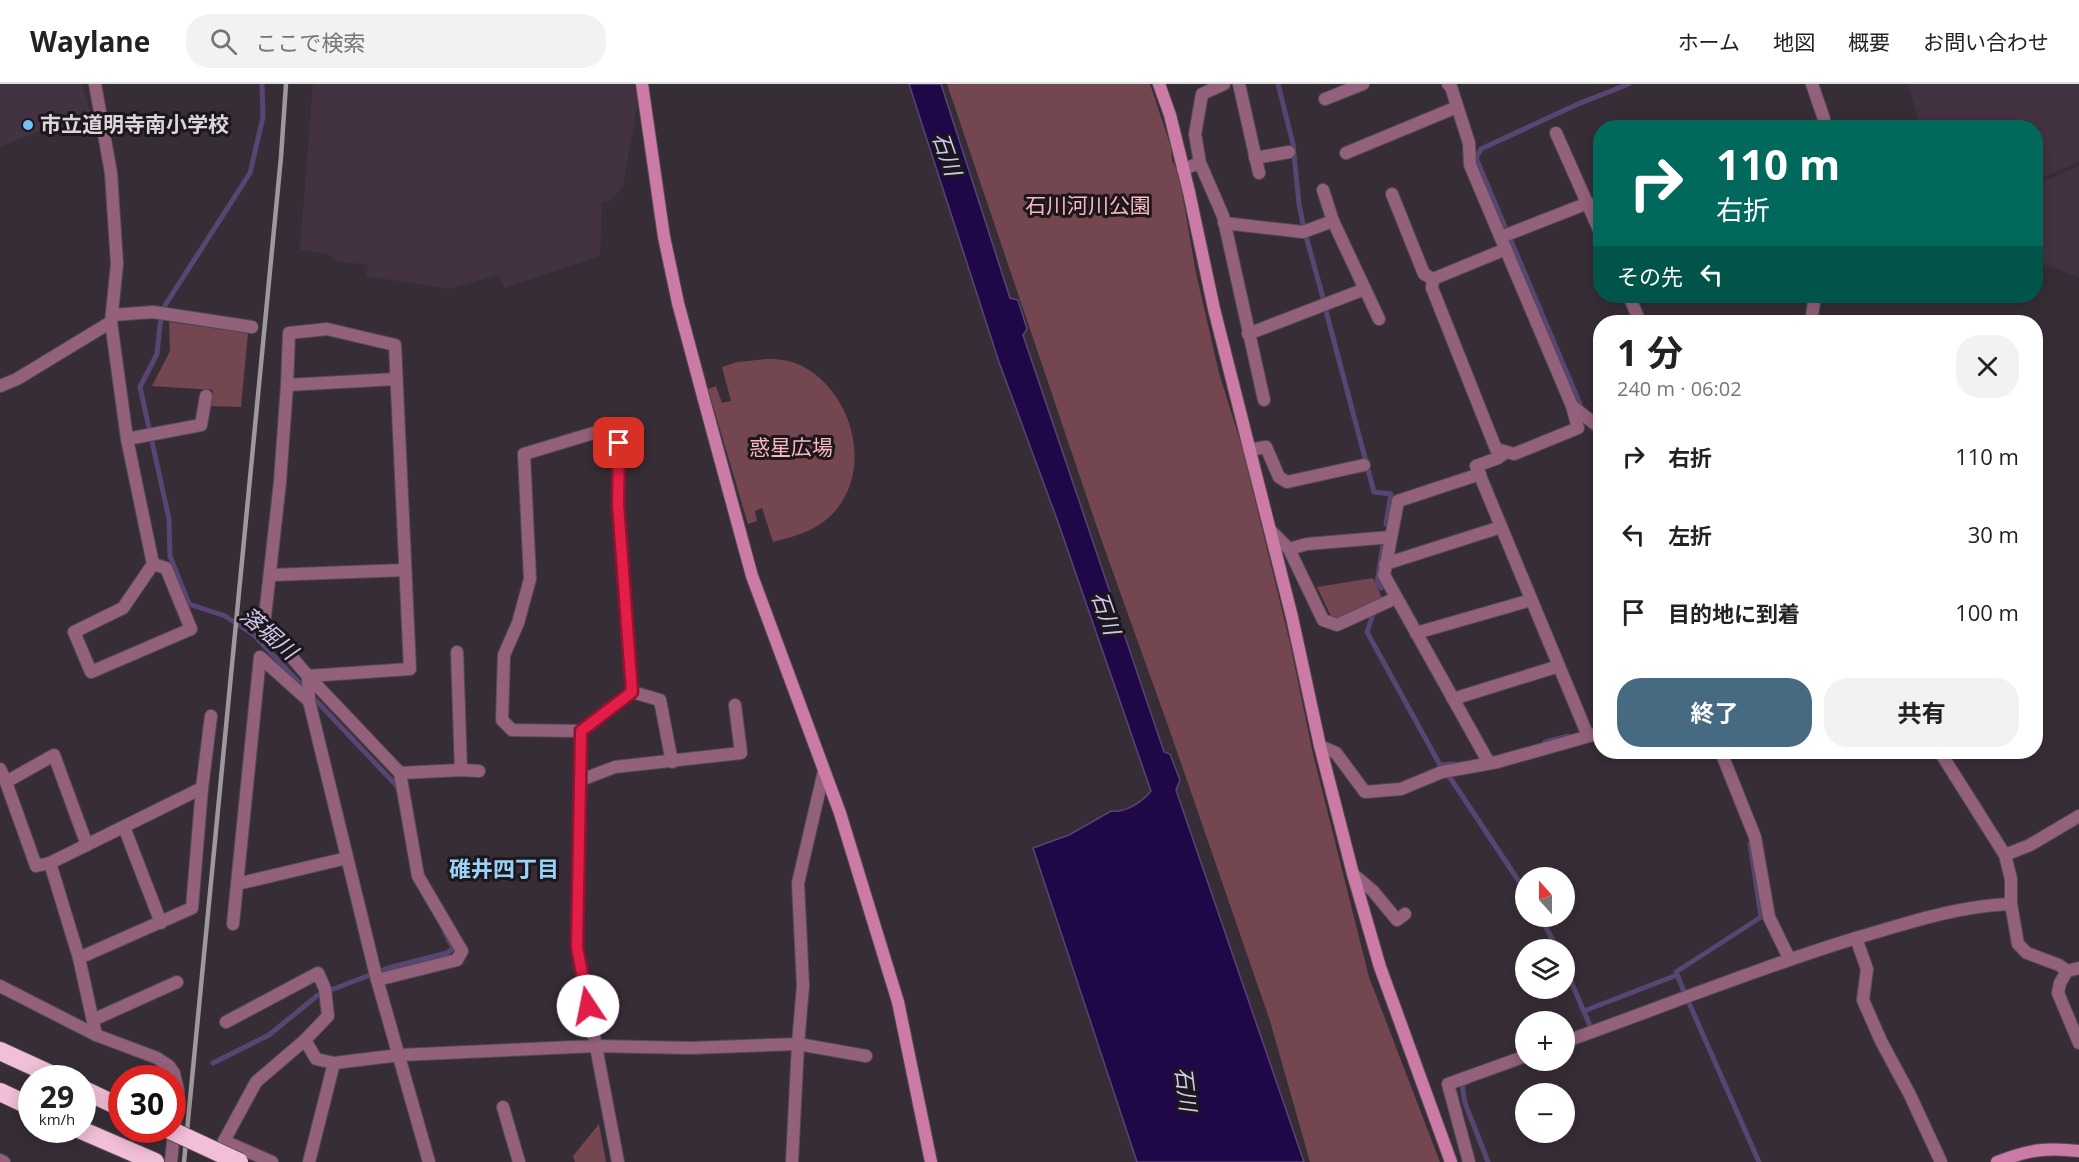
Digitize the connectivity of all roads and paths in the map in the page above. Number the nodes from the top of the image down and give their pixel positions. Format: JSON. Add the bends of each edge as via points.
{"nodes":[{"id":1,"x":95,"y":84,"type":"edge"},
{"id":2,"x":642,"y":84,"type":"edge"},
{"id":3,"x":1159,"y":84,"type":"edge"},
{"id":4,"x":1224,"y":84,"type":"edge"},
{"id":5,"x":1239,"y":84,"type":"edge"},
{"id":6,"x":1363,"y":84,"type":"edge"},
{"id":7,"x":1812,"y":84,"type":"edge"},
{"id":8,"x":1451,"y":85,"type":"edge"},
{"id":9,"x":1325,"y":99,"type":"dead end"},
{"id":10,"x":1457,"y":107,"type":"junction"},
{"id":11,"x":1824,"y":120,"type":"edge"},
{"id":12,"x":1556,"y":133,"type":"dead end"},
{"id":13,"x":1288,"y":152,"type":"dead end"},
{"id":14,"x":1346,"y":153,"type":"dead end"},
{"id":15,"x":1255,"y":158,"type":"junction"},
{"id":16,"x":1200,"y":163,"type":"junction"},
{"id":17,"x":1183,"y":169,"type":"junction"},
{"id":18,"x":1259,"y":173,"type":"dead end"},
{"id":19,"x":1323,"y":190,"type":"dead end"},
{"id":20,"x":1392,"y":194,"type":"dead end"},
{"id":21,"x":1588,"y":204,"type":"junction"},
{"id":22,"x":1593,"y":216,"type":"edge"},
{"id":23,"x":1333,"y":221,"type":"junction"},
{"id":24,"x":1224,"y":223,"type":"junction"},
{"id":25,"x":1506,"y":235,"type":"junction"},
{"id":26,"x":1506,"y":249,"type":"junction"},
{"id":27,"x":1433,"y":279,"type":"junction"},
{"id":28,"x":1365,"y":289,"type":"junction"},
{"id":29,"x":111,"y":318,"type":"junction"},
{"id":30,"x":1379,"y":320,"type":"dead end"},
{"id":31,"x":252,"y":327,"type":"dead end"},
{"id":32,"x":1248,"y":334,"type":"junction"},
{"id":33,"x":396,"y":379,"type":"junction"},
{"id":34,"x":287,"y":385,"type":"junction"},
{"id":35,"x":0,"y":386,"type":"edge"},
{"id":36,"x":206,"y":396,"type":"dead end"},
{"id":37,"x":1264,"y":400,"type":"dead end"},
{"id":38,"x":1572,"y":406,"type":"junction"},
{"id":39,"x":1593,"y":422,"type":"edge"},
{"id":40,"x":128,"y":439,"type":"junction"},
{"id":41,"x":1249,"y":450,"type":"junction"},
{"id":42,"x":1506,"y":452,"type":"junction"},
{"id":43,"x":1364,"y":465,"type":"dead end"},
{"id":44,"x":1480,"y":474,"type":"junction"},
{"id":45,"x":1502,"y":527,"type":"junction"},
{"id":46,"x":1269,"y":530,"type":"junction"},
{"id":47,"x":1391,"y":537,"type":"junction"},
{"id":48,"x":1289,"y":549,"type":"junction"},
{"id":49,"x":153,"y":564,"type":"junction"},
{"id":50,"x":1385,"y":564,"type":"junction"},
{"id":51,"x":405,"y":570,"type":"junction"},
{"id":52,"x":271,"y":575,"type":"junction"},
{"id":53,"x":1396,"y":597,"type":"junction"},
{"id":54,"x":1531,"y":600,"type":"junction"},
{"id":55,"x":1416,"y":633,"type":"junction"},
{"id":56,"x":457,"y":651,"type":"dead end"},
{"id":57,"x":1558,"y":666,"type":"junction"},
{"id":58,"x":308,"y":690,"type":"junction"},
{"id":59,"x":632,"y":692,"type":"junction"},
{"id":60,"x":1453,"y":699,"type":"junction"},
{"id":61,"x":735,"y":705,"type":"dead end"},
{"id":62,"x":211,"y":716,"type":"dead end"},
{"id":63,"x":581,"y":731,"type":"junction"},
{"id":64,"x":1593,"y":735,"type":"edge"},
{"id":65,"x":1588,"y":736,"type":"junction"},
{"id":66,"x":1320,"y":746,"type":"junction"},
{"id":67,"x":1724,"y":759,"type":"edge"},
{"id":68,"x":1944,"y":759,"type":"edge"},
{"id":69,"x":672,"y":762,"type":"junction"},
{"id":70,"x":1489,"y":763,"type":"junction"},
{"id":71,"x":0,"y":769,"type":"edge"},
{"id":72,"x":460,"y":770,"type":"junction"},
{"id":73,"x":479,"y":771,"type":"dead end"},
{"id":74,"x":824,"y":771,"type":"junction"},
{"id":75,"x":400,"y":773,"type":"junction"},
{"id":76,"x":581,"y":780,"type":"junction"},
{"id":77,"x":6,"y":782,"type":"junction"},
{"id":78,"x":202,"y":788,"type":"junction"},
{"id":79,"x":2079,"y":816,"type":"edge"},
{"id":80,"x":124,"y":826,"type":"junction"},
{"id":81,"x":87,"y":845,"type":"junction"},
{"id":82,"x":2005,"y":855,"type":"junction"},
{"id":83,"x":347,"y":858,"type":"junction"},
{"id":84,"x":50,"y":863,"type":"junction"},
{"id":85,"x":1353,"y":874,"type":"junction"},
{"id":86,"x":237,"y":884,"type":"junction"},
{"id":87,"x":2012,"y":904,"type":"junction"},
{"id":88,"x":1405,"y":914,"type":"dead end"},
{"id":89,"x":161,"y":923,"type":"junction"},
{"id":90,"x":233,"y":924,"type":"dead end"},
{"id":91,"x":1856,"y":938,"type":"junction"},
{"id":92,"x":79,"y":958,"type":"junction"},
{"id":93,"x":1789,"y":958,"type":"junction"},
{"id":94,"x":2073,"y":969,"type":"edge"},
{"id":95,"x":376,"y":974,"type":"junction"},
{"id":96,"x":177,"y":982,"type":"dead end"},
{"id":97,"x":0,"y":986,"type":"edge"},
{"id":98,"x":93,"y":1020,"type":"junction"},
{"id":99,"x":226,"y":1022,"type":"dead end"},
{"id":100,"x":96,"y":1035,"type":"junction"},
{"id":101,"x":1575,"y":1038,"type":"edge"},
{"id":102,"x":304,"y":1040,"type":"junction"},
{"id":103,"x":2079,"y":1043,"type":"edge"},
{"id":104,"x":798,"y":1044,"type":"junction"},
{"id":105,"x":596,"y":1046,"type":"junction"},
{"id":106,"x":0,"y":1051,"type":"edge"},
{"id":107,"x":400,"y":1055,"type":"junction"},
{"id":108,"x":866,"y":1056,"type":"dead end"},
{"id":109,"x":1515,"y":1060,"type":"edge"},
{"id":110,"x":334,"y":1063,"type":"junction"},
{"id":111,"x":31,"y":1065,"type":"edge"},
{"id":112,"x":0,"y":1092,"type":"edge"},
{"id":113,"x":18,"y":1100,"type":"edge"},
{"id":114,"x":503,"y":1107,"type":"dead end"},
{"id":115,"x":96,"y":1136,"type":"edge"},
{"id":116,"x":186,"y":1138,"type":"edge"},
{"id":117,"x":224,"y":1141,"type":"junction"},
{"id":118,"x":2079,"y":1151,"type":"edge"},
{"id":119,"x":0,"y":1160,"type":"edge"},
{"id":120,"x":4,"y":1162,"type":"edge"},
{"id":121,"x":155,"y":1162,"type":"edge"},
{"id":122,"x":171,"y":1162,"type":"edge"},
{"id":123,"x":220,"y":1162,"type":"edge"},
{"id":124,"x":239,"y":1162,"type":"edge"},
{"id":125,"x":272,"y":1162,"type":"edge"},
{"id":126,"x":309,"y":1162,"type":"edge"},
{"id":127,"x":429,"y":1162,"type":"edge"},
{"id":128,"x":519,"y":1162,"type":"edge"},
{"id":129,"x":618,"y":1162,"type":"edge"},
{"id":130,"x":792,"y":1162,"type":"edge"},
{"id":131,"x":931,"y":1162,"type":"edge"},
{"id":132,"x":1451,"y":1162,"type":"edge"},
{"id":133,"x":1469,"y":1162,"type":"edge"},
{"id":134,"x":1941,"y":1162,"type":"edge"},
{"id":135,"x":1997,"y":1162,"type":"edge"}],
"edges":[{"from":1,"to":29,"type":"street","via":[[111,173],[117,264]]},
{"from":2,"to":74,"type":"street","via":[[664,237],[695,367],[752,576]]},
{"from":3,"to":17,"type":"street"},
{"from":4,"to":16,"type":"street","via":[[1202,94],[1195,134]]},
{"from":5,"to":15,"type":"street"},
{"from":6,"to":9,"type":"street"},
{"from":7,"to":11,"type":"street"},
{"from":8,"to":10,"type":"street"},
{"from":10,"to":14,"type":"street"},
{"from":10,"to":25,"type":"street","via":[[1469,142],[1470,165]]},
{"from":12,"to":21,"type":"street"},
{"from":13,"to":15,"type":"street"},
{"from":15,"to":18,"type":"street"},
{"from":16,"to":17,"type":"street"},
{"from":16,"to":24,"type":"street"},
{"from":17,"to":41,"type":"street"},
{"from":19,"to":23,"type":"street"},
{"from":20,"to":27,"type":"street","via":[[1424,274]]},
{"from":21,"to":22,"type":"street"},
{"from":21,"to":25,"type":"street"},
{"from":23,"to":24,"type":"street","via":[[1303,232]]},
{"from":23,"to":28,"type":"street"},
{"from":24,"to":32,"type":"street"},
{"from":25,"to":26,"type":"street"},
{"from":26,"to":27,"type":"street"},
{"from":26,"to":38,"type":"street"},
{"from":27,"to":42,"type":"street","via":[[1432,288],[1496,449]]},
{"from":28,"to":30,"type":"street"},
{"from":28,"to":32,"type":"street"},
{"from":29,"to":31,"type":"street","via":[[163,314]]},
{"from":29,"to":35,"type":"street"},
{"from":29,"to":40,"type":"street"},
{"from":32,"to":37,"type":"street"},
{"from":33,"to":34,"type":"street"},
{"from":33,"to":34,"type":"street","via":[[395,345],[327,329],[289,333]]},
{"from":33,"to":51,"type":"street"},
{"from":34,"to":52,"type":"street"},
{"from":36,"to":40,"type":"street","via":[[201,425]]},
{"from":38,"to":39,"type":"street"},
{"from":38,"to":42,"type":"street","via":[[1578,428],[1514,453]]},
{"from":40,"to":49,"type":"street"},
{"from":41,"to":43,"type":"street","via":[[1266,447],[1279,477],[1287,482]]},
{"from":41,"to":46,"type":"street"},
{"from":42,"to":44,"type":"street","via":[[1476,466]]},
{"from":44,"to":45,"type":"street"},
{"from":44,"to":47,"type":"street","via":[[1398,501]]},
{"from":45,"to":50,"type":"street"},
{"from":45,"to":54,"type":"street"},
{"from":46,"to":48,"type":"street"},
{"from":46,"to":66,"type":"street"},
{"from":47,"to":48,"type":"street"},
{"from":47,"to":50,"type":"street"},
{"from":48,"to":53,"type":"street","via":[[1323,620],[1337,625]]},
{"from":49,"to":49,"type":"street","via":[[123,608],[74,632],[91,672],[190,629],[166,568]]},
{"from":50,"to":53,"type":"street","via":[[1383,575]]},
{"from":51,"to":52,"type":"street"},
{"from":51,"to":58,"type":"street","via":[[410,669]]},
{"from":52,"to":58,"type":"street","via":[[264,625]]},
{"from":53,"to":55,"type":"street"},
{"from":54,"to":55,"type":"street"},
{"from":54,"to":57,"type":"street"},
{"from":55,"to":60,"type":"street"},
{"from":56,"to":72,"type":"street"},
{"from":57,"to":60,"type":"street"},
{"from":57,"to":65,"type":"street"},
{"from":58,"to":75,"type":"street"},
{"from":58,"to":83,"type":"street"},
{"from":58,"to":86,"type":"street","via":[[260,657]]},
{"from":59,"to":63,"type":"street"},
{"from":59,"to":63,"type":"street","via":[[618,504],[620,425],[524,454],[530,579],[519,623],[504,655],[502,720],[512,730]]},
{"from":59,"to":69,"type":"street","via":[[660,700]]},
{"from":60,"to":70,"type":"street"},
{"from":61,"to":69,"type":"street","via":[[741,753]]},
{"from":62,"to":78,"type":"street"},
{"from":63,"to":76,"type":"street"},
{"from":64,"to":65,"type":"street"},
{"from":65,"to":70,"type":"street"},
{"from":66,"to":70,"type":"street","via":[[1336,753],[1365,792],[1401,789],[1442,772]]},
{"from":66,"to":85,"type":"street"},
{"from":67,"to":93,"type":"street","via":[[1755,837],[1768,917]]},
{"from":68,"to":82,"type":"street"},
{"from":69,"to":76,"type":"street","via":[[615,767]]},
{"from":71,"to":77,"type":"street"},
{"from":72,"to":73,"type":"street"},
{"from":72,"to":75,"type":"street"},
{"from":74,"to":104,"type":"street","via":[[798,884],[803,986]]},
{"from":74,"to":131,"type":"street","via":[[898,1002]]},
{"from":75,"to":95,"type":"street","via":[[418,876],[462,951],[457,960]]},
{"from":76,"to":105,"type":"street","via":[[577,947]]},
{"from":77,"to":81,"type":"street","via":[[54,755]]},
{"from":77,"to":84,"type":"street","via":[[36,866]]},
{"from":78,"to":80,"type":"street"},
{"from":78,"to":89,"type":"street","via":[[192,908]]},
{"from":79,"to":82,"type":"street"},
{"from":80,"to":81,"type":"street"},
{"from":80,"to":89,"type":"street"},
{"from":81,"to":84,"type":"street"},
{"from":82,"to":87,"type":"street"},
{"from":83,"to":86,"type":"street"},
{"from":83,"to":95,"type":"street"},
{"from":84,"to":92,"type":"street"},
{"from":85,"to":88,"type":"street","via":[[1397,920]]},
{"from":85,"to":132,"type":"street","via":[[1380,967]]},
{"from":86,"to":90,"type":"street"},
{"from":87,"to":91,"type":"street","via":[[1935,915]]},
{"from":87,"to":94,"type":"street","via":[[2018,945],[2027,953]]},
{"from":89,"to":92,"type":"street"},
{"from":91,"to":93,"type":"street"},
{"from":91,"to":134,"type":"street","via":[[1867,969],[1863,1000]]},
{"from":92,"to":98,"type":"street"},
{"from":93,"to":101,"type":"street"},
{"from":94,"to":103,"type":"street","via":[[2060,983],[2058,993]]},
{"from":95,"to":107,"type":"street"},
{"from":96,"to":98,"type":"street"},
{"from":97,"to":100,"type":"street"},
{"from":98,"to":100,"type":"street"},
{"from":99,"to":102,"type":"street","via":[[318,973],[325,989],[328,1016]]},
{"from":100,"to":122,"type":"street","via":[[157,1058],[174,1073],[178,1090]]},
{"from":102,"to":110,"type":"street","via":[[316,1059]]},
{"from":102,"to":117,"type":"street","via":[[256,1082]]},
{"from":104,"to":105,"type":"street"},
{"from":104,"to":108,"type":"street"},
{"from":104,"to":130,"type":"street"},
{"from":105,"to":107,"type":"street"},
{"from":105,"to":129,"type":"street"},
{"from":106,"to":111,"type":"highway"},
{"from":107,"to":110,"type":"street"},
{"from":107,"to":127,"type":"street"},
{"from":109,"to":133,"type":"street","via":[[1448,1084]]},
{"from":110,"to":126,"type":"street"},
{"from":112,"to":113,"type":"highway"},
{"from":114,"to":128,"type":"street"},
{"from":115,"to":121,"type":"highway"},
{"from":116,"to":124,"type":"highway","bridge":true},
{"from":117,"to":123,"type":"street"},
{"from":117,"to":125,"type":"street"},
{"from":118,"to":135,"type":"street","via":[[2052,1147]]},
{"from":119,"to":120,"type":"street"}]}
